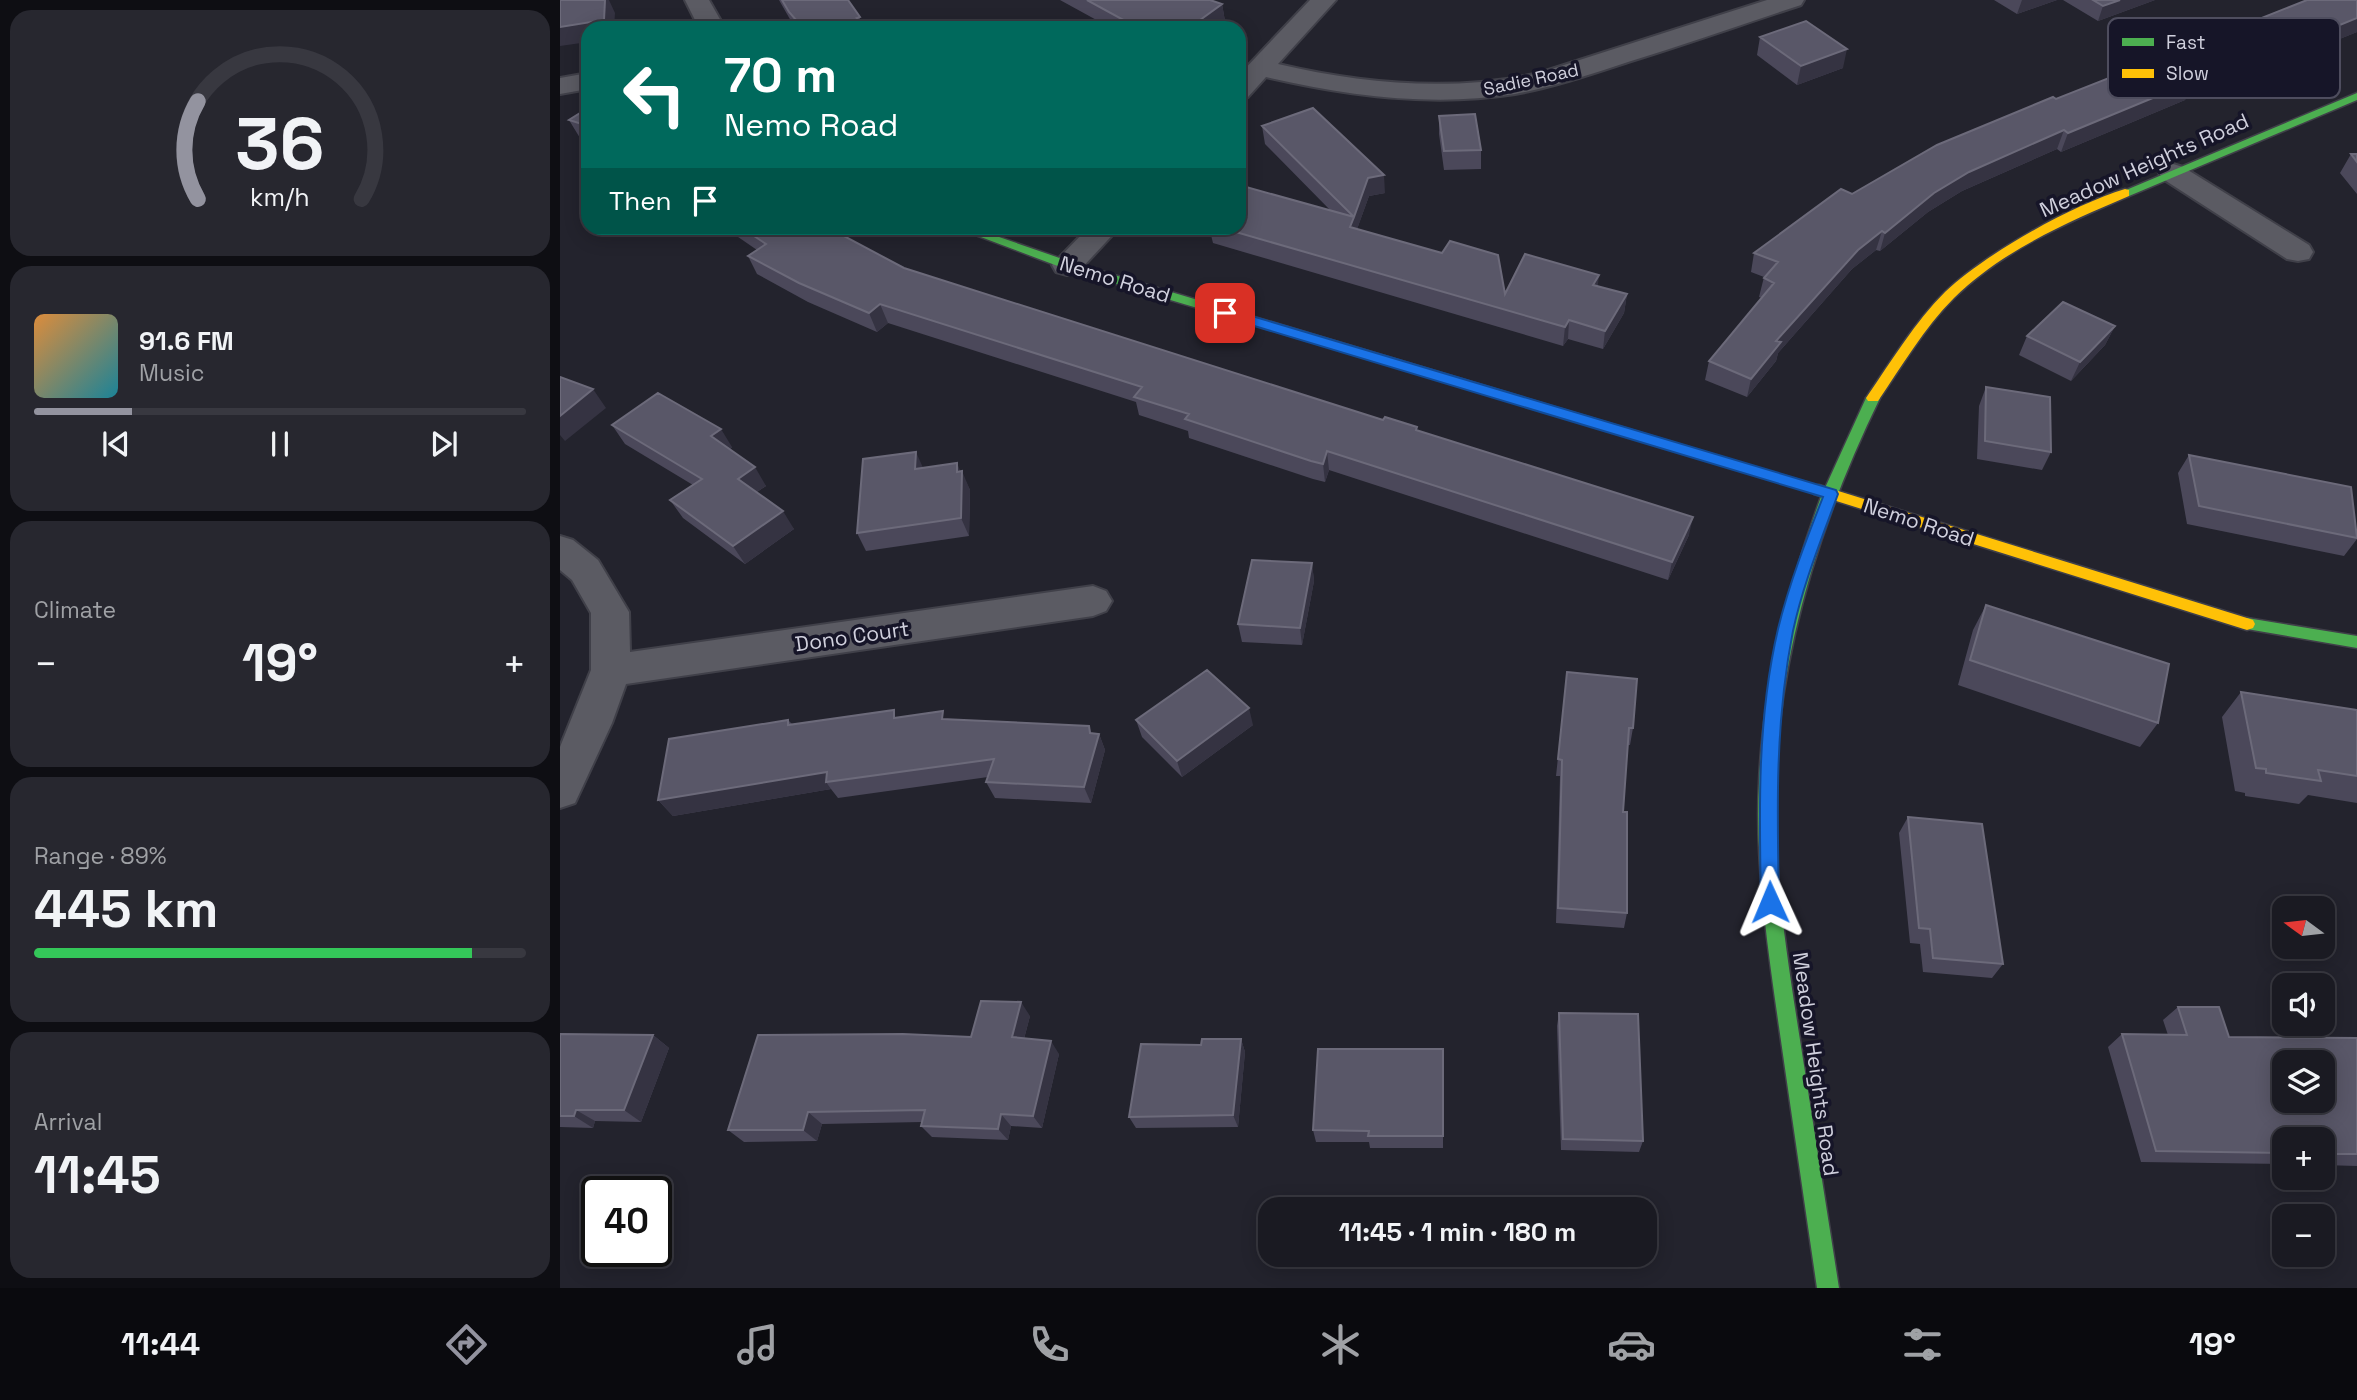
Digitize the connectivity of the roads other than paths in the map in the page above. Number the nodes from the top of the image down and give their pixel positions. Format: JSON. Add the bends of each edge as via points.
{"nodes":[{"id":1,"x":697,"y":0,"type":"edge"},
{"id":2,"x":1321,"y":0,"type":"edge"},
{"id":3,"x":1792,"y":0,"type":"edge"},
{"id":4,"x":708,"y":21,"type":"edge"},
{"id":5,"x":1261,"y":68,"type":"junction"},
{"id":6,"x":581,"y":82,"type":"edge"},
{"id":7,"x":1246,"y":84,"type":"edge"},
{"id":8,"x":560,"y":86,"type":"edge"},
{"id":9,"x":2357,"y":96,"type":"edge"},
{"id":10,"x":2173,"y":173,"type":"junction"},
{"id":11,"x":983,"y":235,"type":"edge"},
{"id":12,"x":1097,"y":235,"type":"edge"},
{"id":13,"x":2298,"y":253,"type":"dead end"},
{"id":14,"x":1067,"y":265,"type":"junction"},
{"id":15,"x":1831,"y":494,"type":"junction"},
{"id":16,"x":560,"y":550,"type":"edge"},
{"id":17,"x":1093,"y":601,"type":"dead end"},
{"id":18,"x":2357,"y":642,"type":"edge"},
{"id":19,"x":611,"y":670,"type":"junction"},
{"id":20,"x":560,"y":790,"type":"edge"},
{"id":21,"x":1828,"y":1288,"type":"edge"}],
"edges":[{"from":1,"to":4,"type":"street"},
{"from":2,"to":5,"type":"street"},
{"from":3,"to":5,"type":"street","name":"Sadie Road","via":[[1516,86],[1467,91],[1366,89]]},
{"from":5,"to":7,"type":"street"},
{"from":6,"to":8,"type":"street"},
{"from":9,"to":10,"type":"street","name":"Meadow Heights Road"},
{"from":10,"to":13,"type":"street"},
{"from":10,"to":15,"type":"street","name":"Meadow Heights Road","via":[[2068,217],[1961,285],[1920,330],[1872,399]]},
{"from":11,"to":14,"type":"street","name":"Nemo Road"},
{"from":12,"to":14,"type":"street"},
{"from":14,"to":15,"type":"street","name":"Nemo Road"},
{"from":15,"to":18,"type":"street","name":"Nemo Road","via":[[2266,629]]},
{"from":15,"to":21,"type":"street","name":"Meadow Heights Road","via":[[1786,629],[1767,783],[1770,902]]},
{"from":16,"to":19,"type":"street","via":[[585,570],[610,612]]},
{"from":17,"to":19,"type":"street","name":"Dono Court"},
{"from":19,"to":20,"type":"street"}]}
